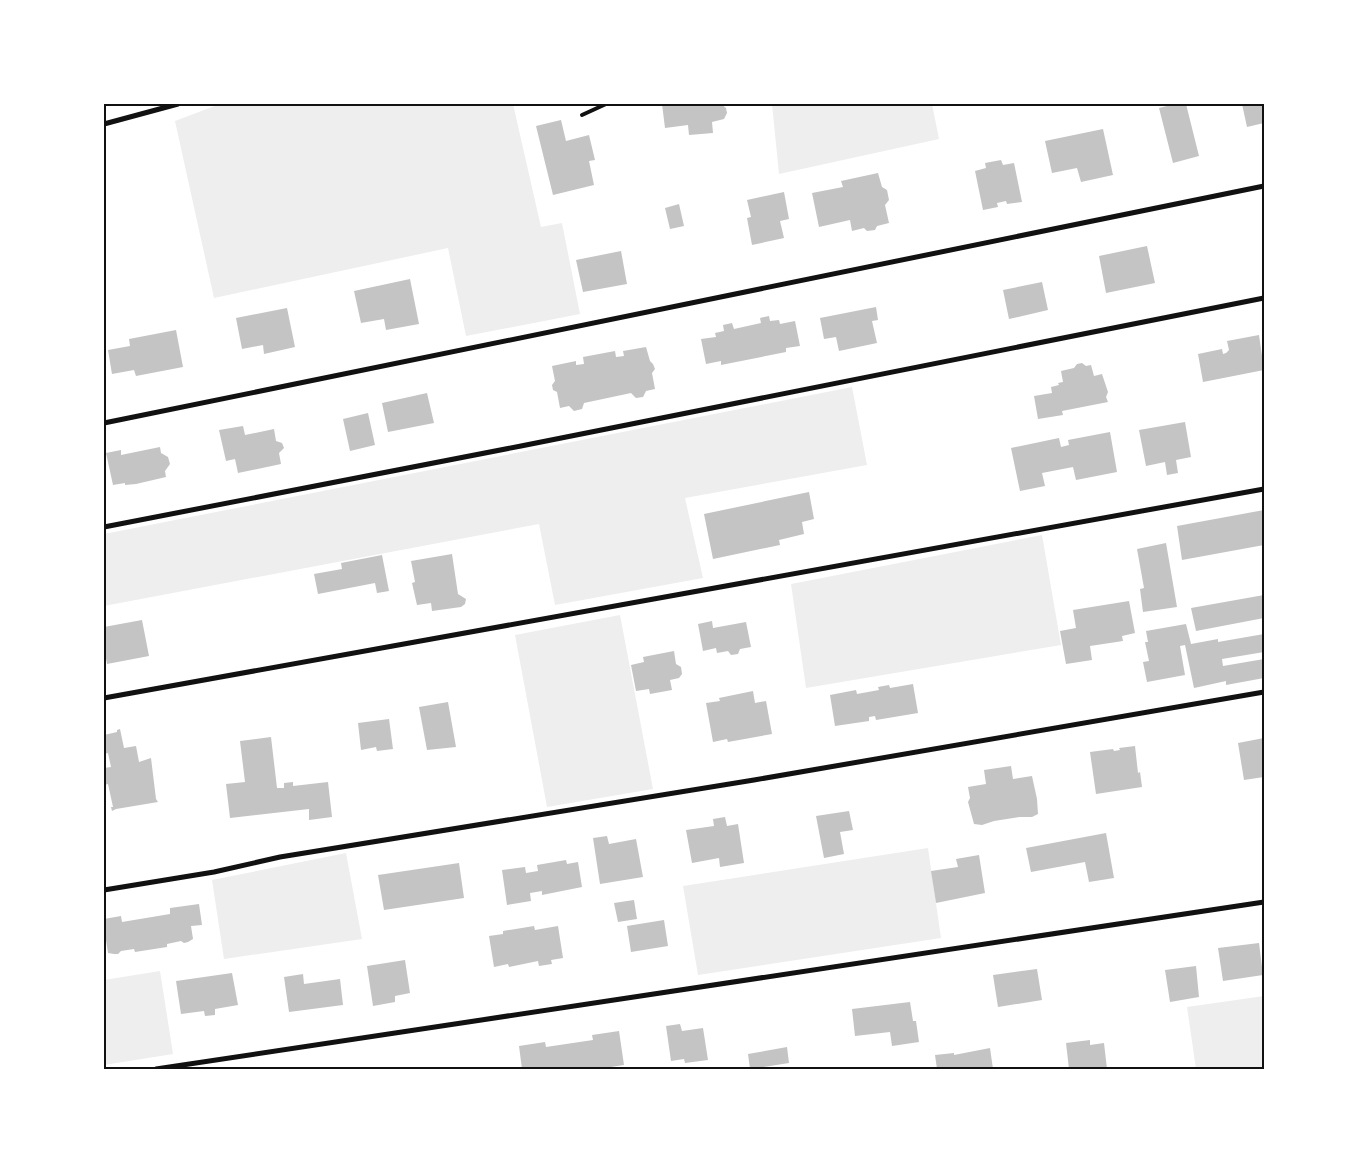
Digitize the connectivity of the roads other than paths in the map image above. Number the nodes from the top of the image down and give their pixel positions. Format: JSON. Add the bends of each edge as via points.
{"nodes":[{"id":1,"x":178,"y":104,"type":"edge"},
{"id":2,"x":606,"y":104,"type":"edge"},
{"id":3,"x":582,"y":115,"type":"dead end"},
{"id":4,"x":104,"y":124,"type":"edge"},
{"id":5,"x":1264,"y":186,"type":"edge"},
{"id":6,"x":1264,"y":298,"type":"edge"},
{"id":7,"x":104,"y":423,"type":"edge"},
{"id":8,"x":1264,"y":489,"type":"edge"},
{"id":9,"x":104,"y":527,"type":"edge"},
{"id":10,"x":1264,"y":692,"type":"edge"},
{"id":11,"x":104,"y":698,"type":"edge"},
{"id":12,"x":104,"y":890,"type":"edge"},
{"id":13,"x":1264,"y":902,"type":"edge"},
{"id":14,"x":156,"y":1069,"type":"edge"}],
"edges":[{"from":1,"to":4,"type":"street"},
{"from":2,"to":3,"type":"lane"},
{"from":5,"to":7,"type":"street"},
{"from":6,"to":9,"type":"street"},
{"from":8,"to":11,"type":"street"},
{"from":10,"to":12,"type":"street","via":[[745,782],[280,857],[214,872]]},
{"from":13,"to":14,"type":"street"}]}
